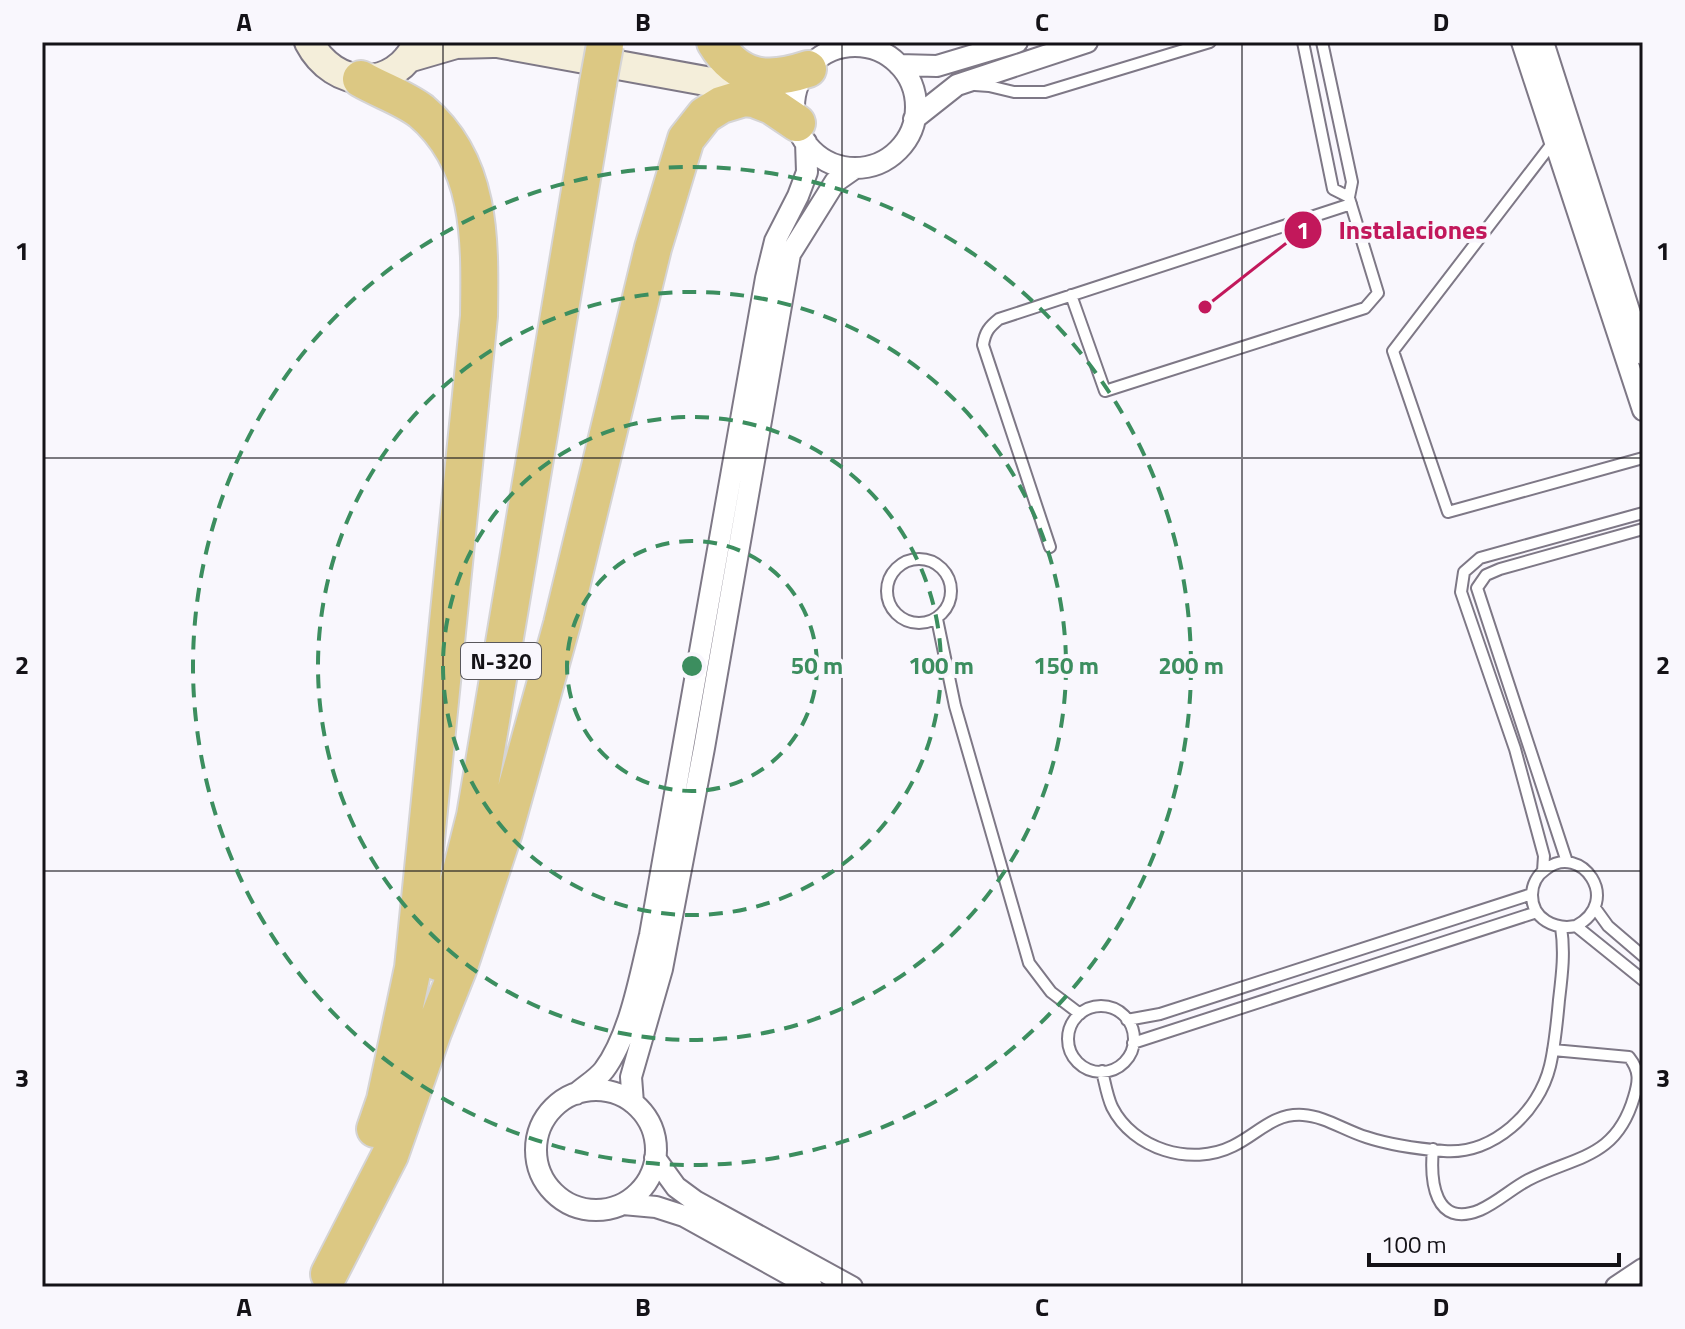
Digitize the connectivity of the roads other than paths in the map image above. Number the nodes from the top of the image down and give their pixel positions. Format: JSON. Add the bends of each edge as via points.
{"nodes":[{"id":1,"x":309,"y":42,"type":"edge"},
{"id":2,"x":493,"y":42,"type":"edge"},
{"id":3,"x":715,"y":42,"type":"edge"},
{"id":4,"x":980,"y":42,"type":"edge"},
{"id":5,"x":1017,"y":42,"type":"edge"},
{"id":6,"x":1087,"y":42,"type":"edge"},
{"id":7,"x":1210,"y":42,"type":"edge"},
{"id":8,"x":1303,"y":42,"type":"edge"},
{"id":9,"x":1322,"y":42,"type":"edge"},
{"id":10,"x":1522,"y":42,"type":"edge"},
{"id":11,"x":1543,"y":42,"type":"edge"},
{"id":12,"x":605,"y":43,"type":"edge"},
{"id":13,"x":867,"y":45,"type":"edge"},
{"id":14,"x":413,"y":50,"type":"edge"},
{"id":15,"x":954,"y":61,"type":"junction"},
{"id":16,"x":899,"y":65,"type":"junction"},
{"id":17,"x":361,"y":79,"type":"junction"},
{"id":18,"x":957,"y":85,"type":"junction"},
{"id":19,"x":808,"y":88,"type":"edge"},
{"id":20,"x":914,"y":119,"type":"junction"},
{"id":21,"x":1554,"y":141,"type":"junction"},
{"id":22,"x":855,"y":168,"type":"junction"},
{"id":23,"x":1350,"y":200,"type":"junction"},
{"id":24,"x":1071,"y":295,"type":"junction"},
{"id":25,"x":1643,"y":354,"type":"edge"},
{"id":26,"x":1643,"y":410,"type":"edge"},
{"id":27,"x":1643,"y":458,"type":"edge"},
{"id":28,"x":1643,"y":513,"type":"edge"},
{"id":29,"x":1643,"y":529,"type":"edge"},
{"id":30,"x":1050,"y":547,"type":"dead end"},
{"id":31,"x":937,"y":619,"type":"junction"},
{"id":32,"x":1567,"y":862,"type":"junction"},
{"id":33,"x":1543,"y":871,"type":"junction"},
{"id":34,"x":1532,"y":894,"type":"junction"},
{"id":35,"x":1595,"y":908,"type":"junction"},
{"id":36,"x":1537,"y":912,"type":"junction"},
{"id":37,"x":1576,"y":926,"type":"junction"},
{"id":38,"x":1561,"y":927,"type":"junction"},
{"id":39,"x":1643,"y":956,"type":"edge"},
{"id":40,"x":1643,"y":980,"type":"edge"},
{"id":41,"x":1080,"y":1014,"type":"junction"},
{"id":42,"x":1127,"y":1020,"type":"junction"},
{"id":43,"x":1133,"y":1043,"type":"junction"},
{"id":44,"x":1553,"y":1050,"type":"junction"},
{"id":45,"x":1102,"y":1071,"type":"junction"},
{"id":46,"x":576,"y":1094,"type":"junction"},
{"id":47,"x":633,"y":1103,"type":"junction"},
{"id":48,"x":1433,"y":1149,"type":"junction"},
{"id":49,"x":655,"y":1158,"type":"junction"},
{"id":50,"x":623,"y":1204,"type":"junction"},
{"id":51,"x":352,"y":1216,"type":"junction"},
{"id":52,"x":1643,"y":1269,"type":"edge"},
{"id":53,"x":325,"y":1283,"type":"edge"},
{"id":54,"x":812,"y":1287,"type":"edge"},
{"id":55,"x":852,"y":1287,"type":"edge"},
{"id":56,"x":1616,"y":1287,"type":"edge"}],
"edges":[{"from":1,"to":17,"type":"street","via":[[329,68]]},
{"from":2,"to":14,"type":"street"},
{"from":2,"to":19,"type":"street","via":[[756,89]]},
{"from":3,"to":19,"type":"highway","via":[[733,64]]},
{"from":4,"to":15,"type":"lane"},
{"from":5,"to":15,"type":"street"},
{"from":6,"to":18,"type":"street"},
{"from":7,"to":18,"type":"lane","via":[[1045,92]]},
{"from":8,"to":23,"type":"lane","via":[[1333,189]]},
{"from":9,"to":23,"type":"lane","via":[[1352,182]]},
{"from":10,"to":21,"type":"street"},
{"from":11,"to":25,"type":"street"},
{"from":12,"to":53,"type":"highway","number":"N-320","bridge":true,"via":[[475,816],[427,1002],[375,1170]]},
{"from":13,"to":16,"type":"street"},
{"from":13,"to":19,"type":"street","via":[[844,47]]},
{"from":14,"to":17,"type":"street","via":[[387,74]]},
{"from":15,"to":16,"type":"street"},
{"from":16,"to":20,"type":"street","via":[[912,87]]},
{"from":17,"to":51,"type":"highway","via":[[418,109],[442,132],[462,164],[476,210],[480,253],[479,316],[413,968],[385,1100]]},
{"from":18,"to":20,"type":"street"},
{"from":19,"to":22,"type":"street","via":[[824,159]]},
{"from":19,"to":46,"type":"street","via":[[807,172],[775,241],[766,278],[650,935],[612,1058]]},
{"from":19,"to":51,"type":"highway","via":[[772,106],[744,98],[721,105],[686,139],[653,248],[562,624],[504,832],[390,1155]]},
{"from":20,"to":22,"type":"street","via":[[897,151],[882,162]]},
{"from":21,"to":26,"type":"street"},
{"from":21,"to":27,"type":"lane","via":[[1393,351],[1448,512]]},
{"from":22,"to":47,"type":"street","via":[[835,182],[790,254],[662,969],[631,1077]]},
{"from":23,"to":24,"type":"lane"},
{"from":23,"to":24,"type":"lane","via":[[1378,293],[1365,308],[1105,391]]},
{"from":24,"to":30,"type":"lane","via":[[999,319],[985,334],[983,345]]},
{"from":28,"to":33,"type":"lane","via":[[1480,558],[1464,572],[1461,592],[1515,749],[1544,856]]},
{"from":29,"to":32,"type":"lane","via":[[1500,569],[1486,575],[1477,588]]},
{"from":31,"to":31,"type":"lane","via":[[952,596],[944,569],[919,559],[901,564],[887,587],[890,605],[911,623]]},
{"from":31,"to":41,"type":"lane","via":[[955,706],[1029,963],[1051,992]]},
{"from":32,"to":33,"type":"lane"},
{"from":32,"to":35,"type":"lane","via":[[1584,869],[1595,882]]},
{"from":33,"to":34,"type":"lane"},
{"from":34,"to":36,"type":"lane"},
{"from":34,"to":42,"type":"lane","via":[[1160,1014]]},
{"from":35,"to":37,"type":"lane"},
{"from":35,"to":39,"type":"lane"},
{"from":36,"to":38,"type":"lane"},
{"from":36,"to":43,"type":"lane"},
{"from":37,"to":38,"type":"lane"},
{"from":37,"to":40,"type":"lane"},
{"from":38,"to":44,"type":"lane","via":[[1564,948]]},
{"from":41,"to":42,"type":"lane","via":[[1101,1006]]},
{"from":41,"to":45,"type":"lane","via":[[1068,1037],[1072,1055],[1085,1067]]},
{"from":42,"to":43,"type":"lane"},
{"from":43,"to":45,"type":"lane","via":[[1119,1066]]},
{"from":44,"to":48,"type":"lane","via":[[1550,1070],[1507,1132],[1474,1148]]},
{"from":44,"to":48,"type":"lane","via":[[1629,1057],[1636,1067],[1639,1081],[1633,1102],[1605,1146],[1469,1213],[1440,1203],[1433,1189]]},
{"from":45,"to":48,"type":"lane","via":[[1111,1105],[1122,1122],[1153,1148],[1213,1154],[1272,1120],[1306,1115],[1369,1138]]},
{"from":46,"to":47,"type":"street","via":[[606,1091]]},
{"from":46,"to":50,"type":"street","via":[[554,1107],[540,1128],[539,1170],[552,1191],[573,1206],[598,1210]]},
{"from":47,"to":49,"type":"street","via":[[651,1128]]},
{"from":49,"to":50,"type":"street","via":[[645,1185]]},
{"from":49,"to":55,"type":"street","via":[[676,1187],[695,1201]]},
{"from":50,"to":54,"type":"street","via":[[684,1216]]},
{"from":51,"to":53,"type":"highway","number":"N-320"},
{"from":52,"to":56,"type":"street"}]}
